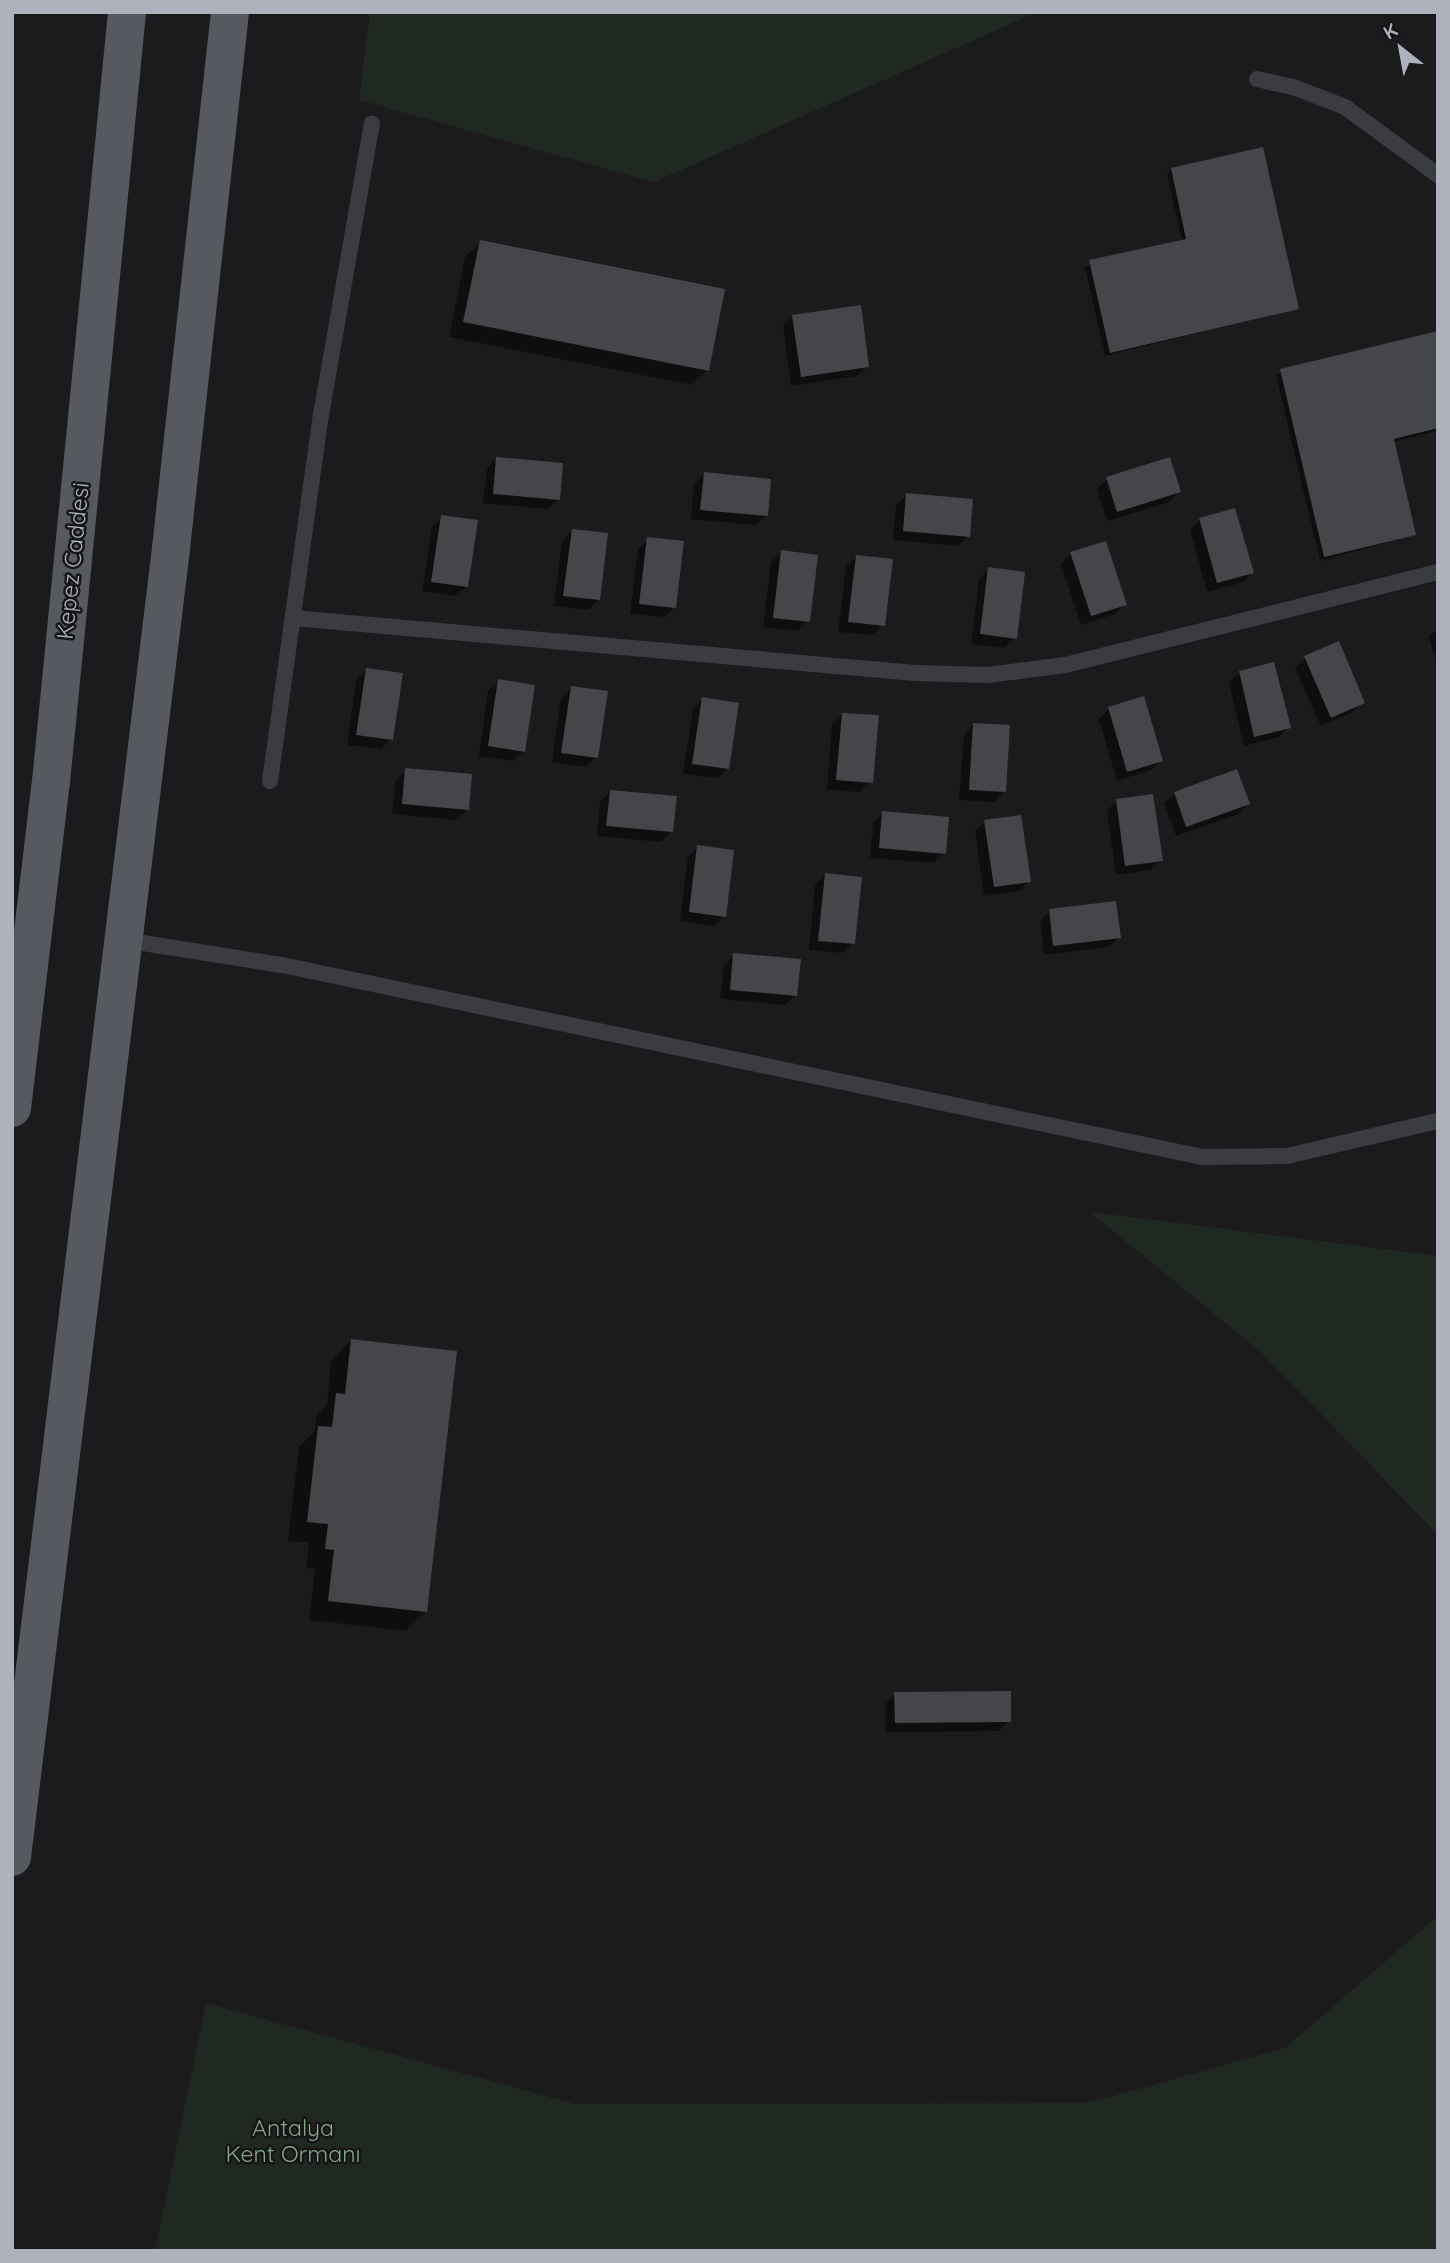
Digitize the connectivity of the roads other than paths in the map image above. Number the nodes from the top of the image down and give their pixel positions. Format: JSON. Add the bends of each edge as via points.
{"nodes":[{"id":1,"x":127,"y":12,"type":"edge"},
{"id":2,"x":230,"y":12,"type":"edge"},
{"id":3,"x":1257,"y":79,"type":"dead end"},
{"id":4,"x":372,"y":122,"type":"dead end"},
{"id":5,"x":1438,"y":175,"type":"edge"},
{"id":6,"x":1438,"y":572,"type":"edge"},
{"id":7,"x":293,"y":618,"type":"junction"},
{"id":8,"x":270,"y":781,"type":"dead end"},
{"id":9,"x":124,"y":940,"type":"junction"},
{"id":10,"x":12,"y":1108,"type":"edge"},
{"id":11,"x":1438,"y":1121,"type":"edge"},
{"id":12,"x":12,"y":1857,"type":"edge"}],
"edges":[{"from":1,"to":10,"type":"main road","name":"Kepez Caddesi","via":[[51,782]]},
{"from":2,"to":9,"type":"main road"},
{"from":3,"to":5,"type":"lane","via":[[1293,86],[1345,107]]},
{"from":4,"to":7,"type":"lane","via":[[321,415]]},
{"from":6,"to":7,"type":"lane","via":[[1065,665],[988,675],[916,673]]},
{"from":7,"to":8,"type":"lane"},
{"from":9,"to":11,"type":"lane","via":[[282,965],[1203,1157],[1287,1156]]},
{"from":9,"to":12,"type":"main road"}]}
